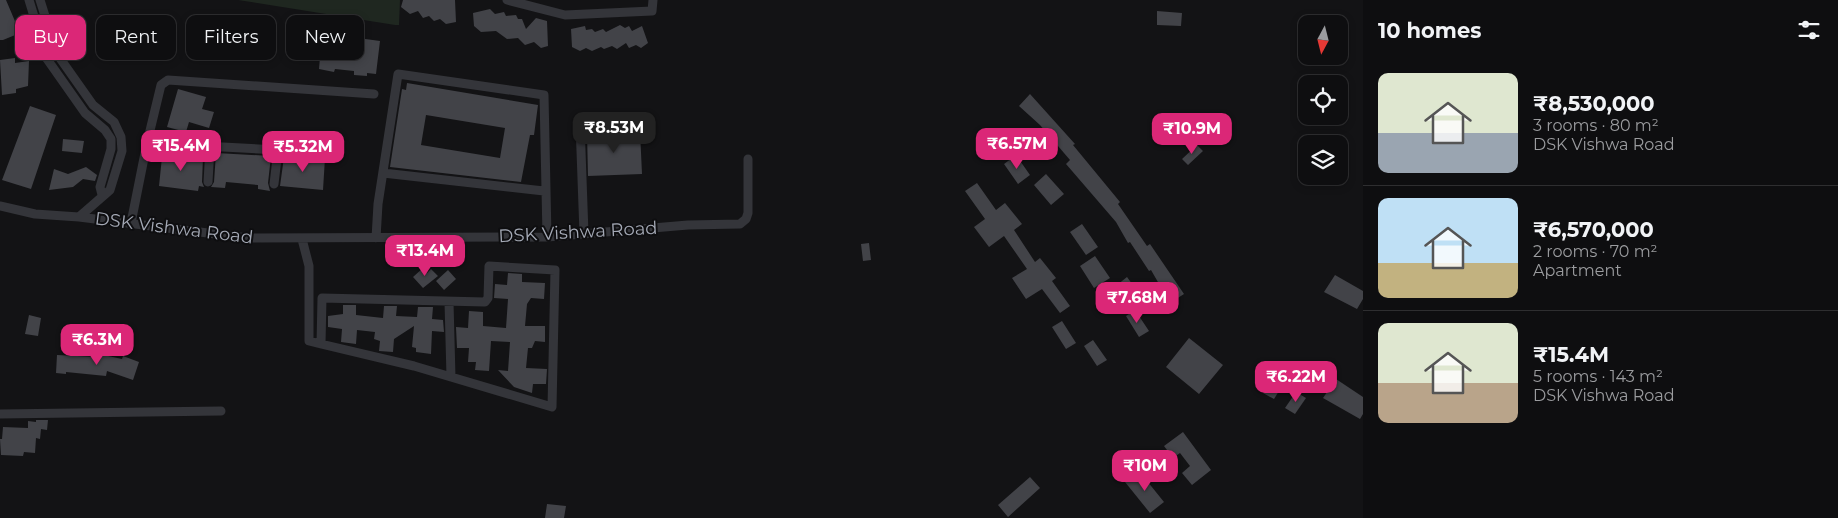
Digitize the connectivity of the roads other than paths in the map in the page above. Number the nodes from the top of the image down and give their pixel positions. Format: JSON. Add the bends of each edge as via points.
{"nodes":[{"id":1,"x":29,"y":0,"type":"edge"},
{"id":2,"x":40,"y":0,"type":"edge"},
{"id":3,"x":507,"y":0,"type":"edge"},
{"id":4,"x":652,"y":0,"type":"edge"},
{"id":5,"x":374,"y":94,"type":"dead end"},
{"id":6,"x":618,"y":117,"type":"dead end"},
{"id":7,"x":148,"y":143,"type":"junction"},
{"id":8,"x":210,"y":147,"type":"junction"},
{"id":9,"x":278,"y":150,"type":"junction"},
{"id":10,"x":297,"y":151,"type":"dead end"},
{"id":11,"x":748,"y":159,"type":"dead end"},
{"id":12,"x":383,"y":173,"type":"junction"},
{"id":13,"x":208,"y":182,"type":"dead end"},
{"id":14,"x":274,"y":184,"type":"dead end"},
{"id":15,"x":544,"y":191,"type":"junction"},
{"id":16,"x":102,"y":196,"type":"junction"},
{"id":17,"x":0,"y":206,"type":"edge"},
{"id":18,"x":79,"y":217,"type":"junction"},
{"id":19,"x":132,"y":224,"type":"junction"},
{"id":20,"x":584,"y":234,"type":"junction"},
{"id":21,"x":547,"y":237,"type":"junction"},
{"id":22,"x":376,"y":238,"type":"junction"},
{"id":23,"x":302,"y":239,"type":"junction"},
{"id":24,"x":449,"y":302,"type":"junction"},
{"id":25,"x":321,"y":344,"type":"junction"},
{"id":26,"x":451,"y":377,"type":"junction"},
{"id":27,"x":221,"y":410,"type":"dead end"},
{"id":28,"x":0,"y":414,"type":"edge"}],
"edges":[{"from":1,"to":16,"type":"street","name":"DSK Vishwa Road","via":[[47,59],[85,113],[106,130],[111,139],[100,187]]},
{"from":2,"to":16,"type":"street","name":"DSK Vishwa Road","via":[[57,54],[92,105],[114,122],[121,137],[122,151],[110,190]]},
{"from":3,"to":4,"type":"street","via":[[565,15],[652,11]]},
{"from":5,"to":7,"type":"street","via":[[168,80],[161,85]]},
{"from":6,"to":20,"type":"street","via":[[585,118],[580,123]]},
{"from":7,"to":8,"type":"street"},
{"from":7,"to":19,"type":"street"},
{"from":8,"to":9,"type":"street"},
{"from":8,"to":13,"type":"street"},
{"from":9,"to":10,"type":"street"},
{"from":9,"to":14,"type":"street"},
{"from":11,"to":20,"type":"street","name":"DSK Vishwa Road","via":[[748,213],[740,224]]},
{"from":12,"to":15,"type":"street"},
{"from":12,"to":15,"type":"street","via":[[398,74],[544,95]]},
{"from":12,"to":22,"type":"street"},
{"from":15,"to":21,"type":"street"},
{"from":16,"to":18,"type":"street","name":"DSK Vishwa Road"},
{"from":17,"to":18,"type":"street","name":"DSK Vishwa Road","via":[[36,214]]},
{"from":18,"to":19,"type":"street","name":"DSK Vishwa Road"},
{"from":19,"to":23,"type":"street","name":"DSK Vishwa Road","via":[[248,238]]},
{"from":20,"to":21,"type":"street","name":"DSK Vishwa Road"},
{"from":21,"to":22,"type":"street","name":"DSK Vishwa Road"},
{"from":22,"to":23,"type":"street","name":"DSK Vishwa Road"},
{"from":23,"to":25,"type":"street","via":[[310,266],[309,341]]},
{"from":24,"to":25,"type":"street","via":[[322,298]]},
{"from":24,"to":26,"type":"street"},
{"from":24,"to":26,"type":"street","via":[[485,302],[488,298],[489,266],[555,270],[552,407]]},
{"from":25,"to":26,"type":"street"},
{"from":27,"to":28,"type":"street"}]}
